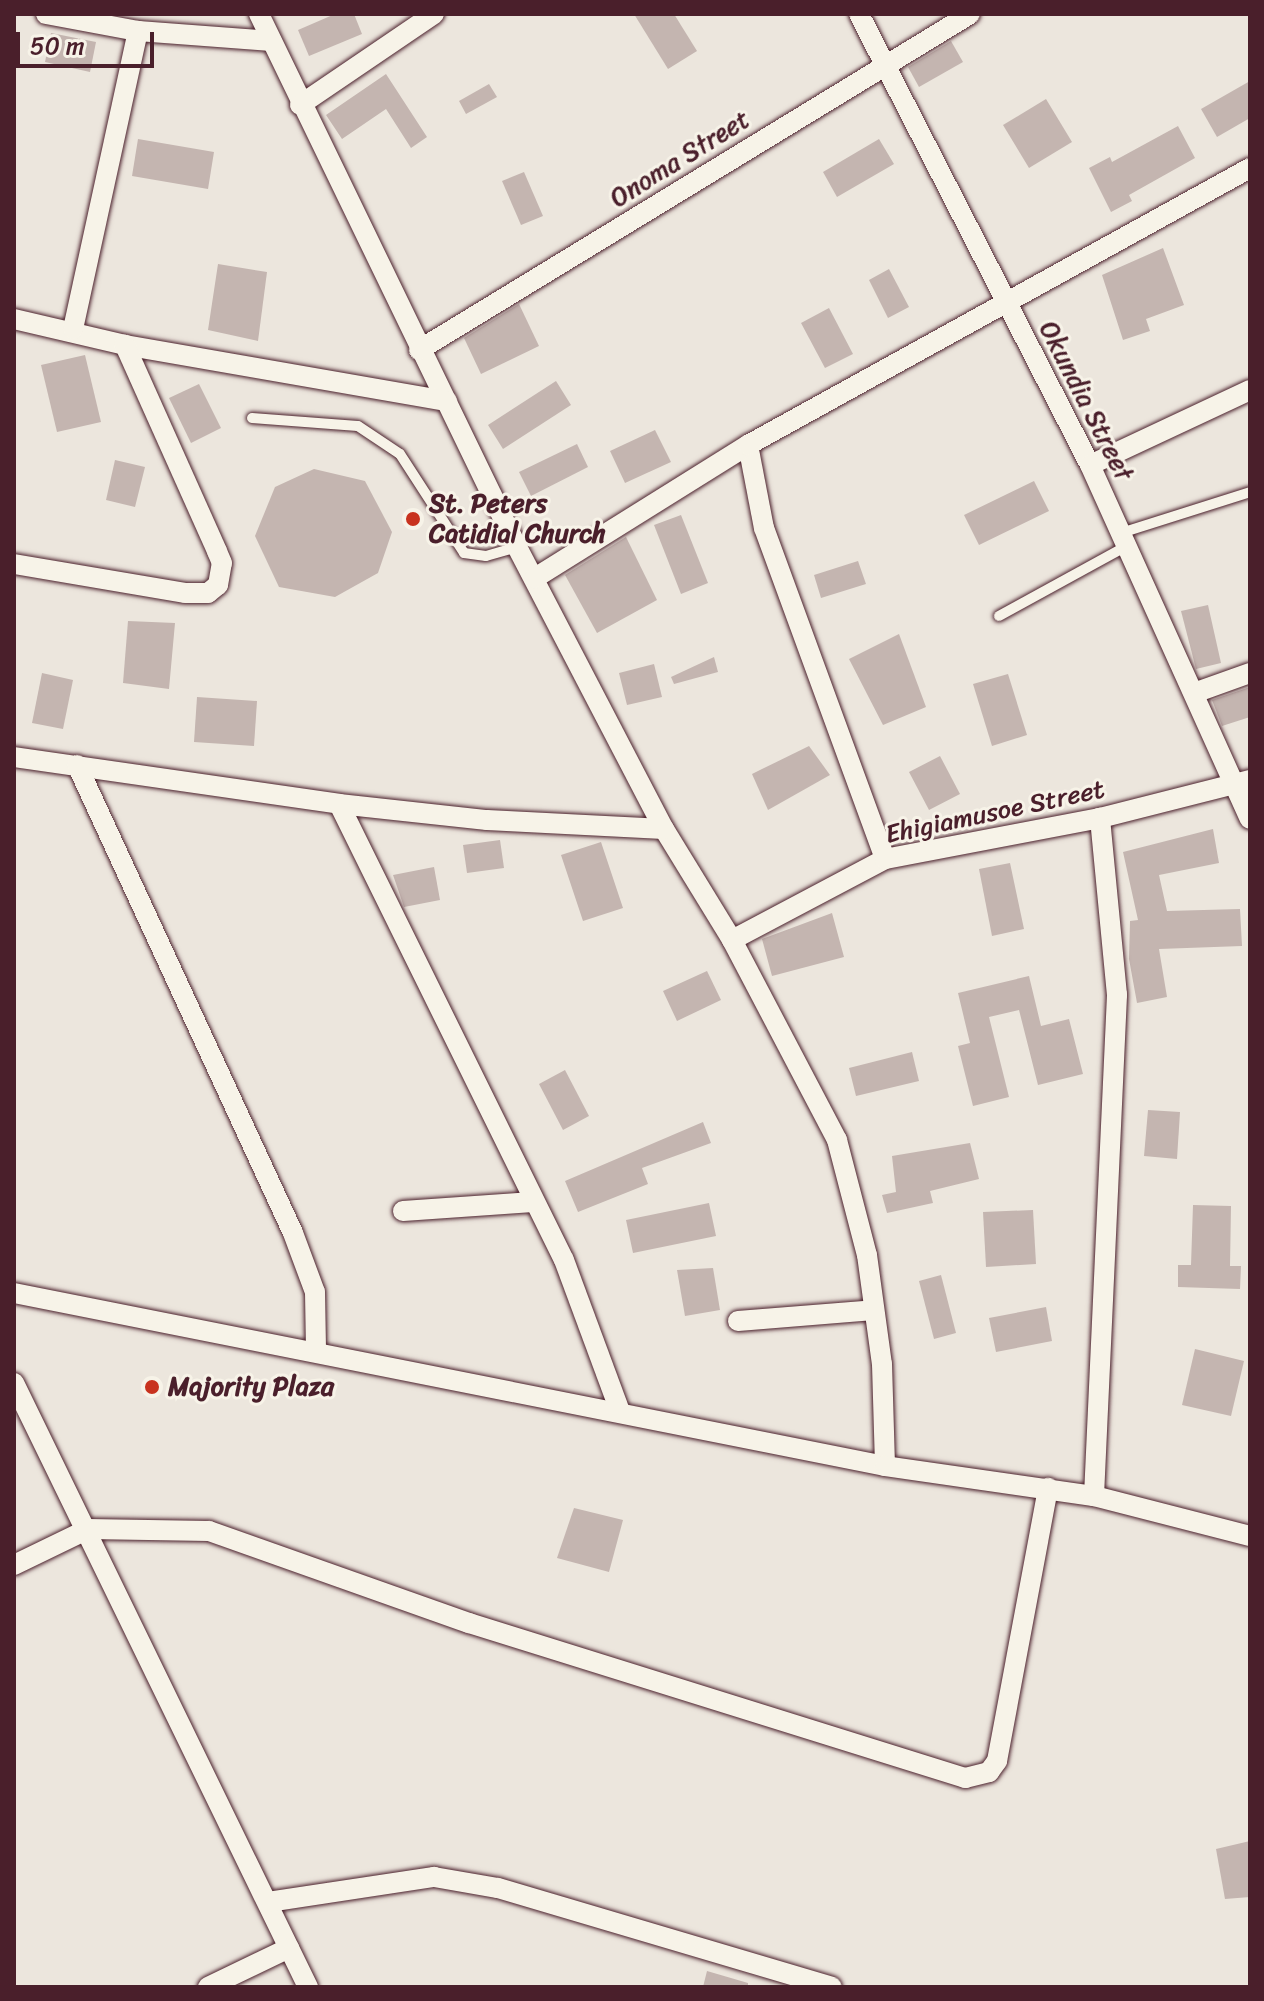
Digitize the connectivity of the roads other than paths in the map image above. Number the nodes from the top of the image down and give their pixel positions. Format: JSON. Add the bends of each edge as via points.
{"nodes":[{"id":1,"x":46,"y":14,"type":"edge"},
{"id":2,"x":259,"y":14,"type":"edge"},
{"id":3,"x":434,"y":14,"type":"edge"},
{"id":4,"x":859,"y":14,"type":"edge"},
{"id":5,"x":970,"y":14,"type":"edge"},
{"id":6,"x":138,"y":31,"type":"junction"},
{"id":7,"x":272,"y":41,"type":"junction"},
{"id":8,"x":885,"y":64,"type":"junction"},
{"id":9,"x":300,"y":105,"type":"junction"},
{"id":10,"x":1250,"y":168,"type":"edge"},
{"id":11,"x":1007,"y":302,"type":"junction"},
{"id":12,"x":14,"y":319,"type":"edge"},
{"id":13,"x":73,"y":329,"type":"junction"},
{"id":14,"x":125,"y":345,"type":"junction"},
{"id":15,"x":419,"y":350,"type":"junction"},
{"id":16,"x":1250,"y":390,"type":"edge"},
{"id":17,"x":447,"y":401,"type":"junction"},
{"id":18,"x":252,"y":418,"type":"dead end"},
{"id":19,"x":748,"y":445,"type":"junction"},
{"id":20,"x":1090,"y":465,"type":"junction"},
{"id":21,"x":1250,"y":492,"type":"edge"},
{"id":22,"x":1124,"y":540,"type":"junction"},
{"id":23,"x":517,"y":547,"type":"junction"},
{"id":24,"x":14,"y":564,"type":"edge"},
{"id":25,"x":535,"y":578,"type":"junction"},
{"id":26,"x":999,"y":616,"type":"dead end"},
{"id":27,"x":1250,"y":673,"type":"edge"},
{"id":28,"x":1194,"y":693,"type":"junction"},
{"id":29,"x":14,"y":757,"type":"edge"},
{"id":30,"x":77,"y":765,"type":"junction"},
{"id":31,"x":1243,"y":782,"type":"edge"},
{"id":32,"x":339,"y":804,"type":"junction"},
{"id":33,"x":1100,"y":818,"type":"junction"},
{"id":34,"x":1250,"y":819,"type":"edge"},
{"id":35,"x":664,"y":829,"type":"junction"},
{"id":36,"x":885,"y":859,"type":"junction"},
{"id":37,"x":732,"y":940,"type":"junction"},
{"id":38,"x":533,"y":1202,"type":"junction"},
{"id":39,"x":403,"y":1211,"type":"dead end"},
{"id":40,"x":14,"y":1293,"type":"edge"},
{"id":41,"x":874,"y":1310,"type":"junction"},
{"id":42,"x":738,"y":1321,"type":"dead end"},
{"id":43,"x":316,"y":1351,"type":"junction"},
{"id":44,"x":14,"y":1383,"type":"edge"},
{"id":45,"x":620,"y":1411,"type":"junction"},
{"id":46,"x":885,"y":1466,"type":"junction"},
{"id":47,"x":1048,"y":1488,"type":"junction"},
{"id":48,"x":1094,"y":1496,"type":"junction"},
{"id":49,"x":88,"y":1529,"type":"junction"},
{"id":50,"x":1250,"y":1536,"type":"edge"},
{"id":51,"x":14,"y":1565,"type":"edge"},
{"id":52,"x":268,"y":1902,"type":"junction"},
{"id":53,"x":289,"y":1948,"type":"junction"},
{"id":54,"x":208,"y":1987,"type":"edge"},
{"id":55,"x":308,"y":1987,"type":"edge"},
{"id":56,"x":832,"y":1987,"type":"edge"}],
"edges":[{"from":1,"to":6,"type":"street"},
{"from":2,"to":7,"type":"street"},
{"from":3,"to":9,"type":"street"},
{"from":4,"to":8,"type":"street","name":"Okundia Street"},
{"from":5,"to":8,"type":"street","name":"Onoma Street"},
{"from":6,"to":7,"type":"street"},
{"from":6,"to":13,"type":"street"},
{"from":7,"to":9,"type":"street"},
{"from":8,"to":11,"type":"street","name":"Okundia Street"},
{"from":8,"to":15,"type":"street","name":"Onoma Street"},
{"from":9,"to":15,"type":"street"},
{"from":10,"to":11,"type":"street"},
{"from":11,"to":19,"type":"street"},
{"from":11,"to":20,"type":"street","name":"Okundia Street"},
{"from":12,"to":13,"type":"street"},
{"from":13,"to":14,"type":"street"},
{"from":14,"to":17,"type":"street"},
{"from":14,"to":24,"type":"street","via":[[222,563],[218,585],[208,593],[185,593]]},
{"from":15,"to":17,"type":"street"},
{"from":16,"to":20,"type":"street"},
{"from":17,"to":23,"type":"street"},
{"from":18,"to":23,"type":"lane","via":[[358,426],[400,454],[434,514],[464,553],[486,556]]},
{"from":19,"to":25,"type":"street"},
{"from":19,"to":36,"type":"street","via":[[764,528]]},
{"from":20,"to":22,"type":"street","name":"Okundia Street"},
{"from":21,"to":22,"type":"lane"},
{"from":22,"to":26,"type":"lane"},
{"from":22,"to":28,"type":"street","name":"Okundia Street"},
{"from":23,"to":25,"type":"street"},
{"from":25,"to":35,"type":"street"},
{"from":27,"to":28,"type":"street"},
{"from":28,"to":31,"type":"street","name":"Okundia Street"},
{"from":29,"to":30,"type":"street"},
{"from":30,"to":32,"type":"street"},
{"from":30,"to":43,"type":"street","via":[[293,1233],[315,1292]]},
{"from":31,"to":33,"type":"street","name":"Ehigiamusoe Street"},
{"from":31,"to":34,"type":"street","name":"Okundia Street"},
{"from":32,"to":35,"type":"street","via":[[487,820]]},
{"from":32,"to":38,"type":"street"},
{"from":33,"to":36,"type":"street","name":"Ehigiamusoe Street"},
{"from":33,"to":48,"type":"street","via":[[1117,995]]},
{"from":35,"to":37,"type":"street"},
{"from":36,"to":37,"type":"street","name":"Ehigiamusoe Street"},
{"from":37,"to":41,"type":"street","via":[[837,1140],[859,1215]]},
{"from":38,"to":39,"type":"street"},
{"from":38,"to":45,"type":"street","via":[[564,1260]]},
{"from":40,"to":43,"type":"street"},
{"from":41,"to":42,"type":"street"},
{"from":41,"to":46,"type":"street"},
{"from":43,"to":45,"type":"street"},
{"from":44,"to":49,"type":"street"},
{"from":45,"to":46,"type":"street"},
{"from":46,"to":47,"type":"street"},
{"from":47,"to":48,"type":"street"},
{"from":47,"to":49,"type":"street","via":[[997,1761],[989,1772],[965,1778],[469,1623],[209,1531]]},
{"from":48,"to":50,"type":"street"},
{"from":49,"to":51,"type":"street"},
{"from":49,"to":52,"type":"street"},
{"from":52,"to":53,"type":"street"},
{"from":52,"to":56,"type":"street","via":[[434,1877],[498,1888]]},
{"from":53,"to":54,"type":"street"},
{"from":53,"to":55,"type":"street"}]}
